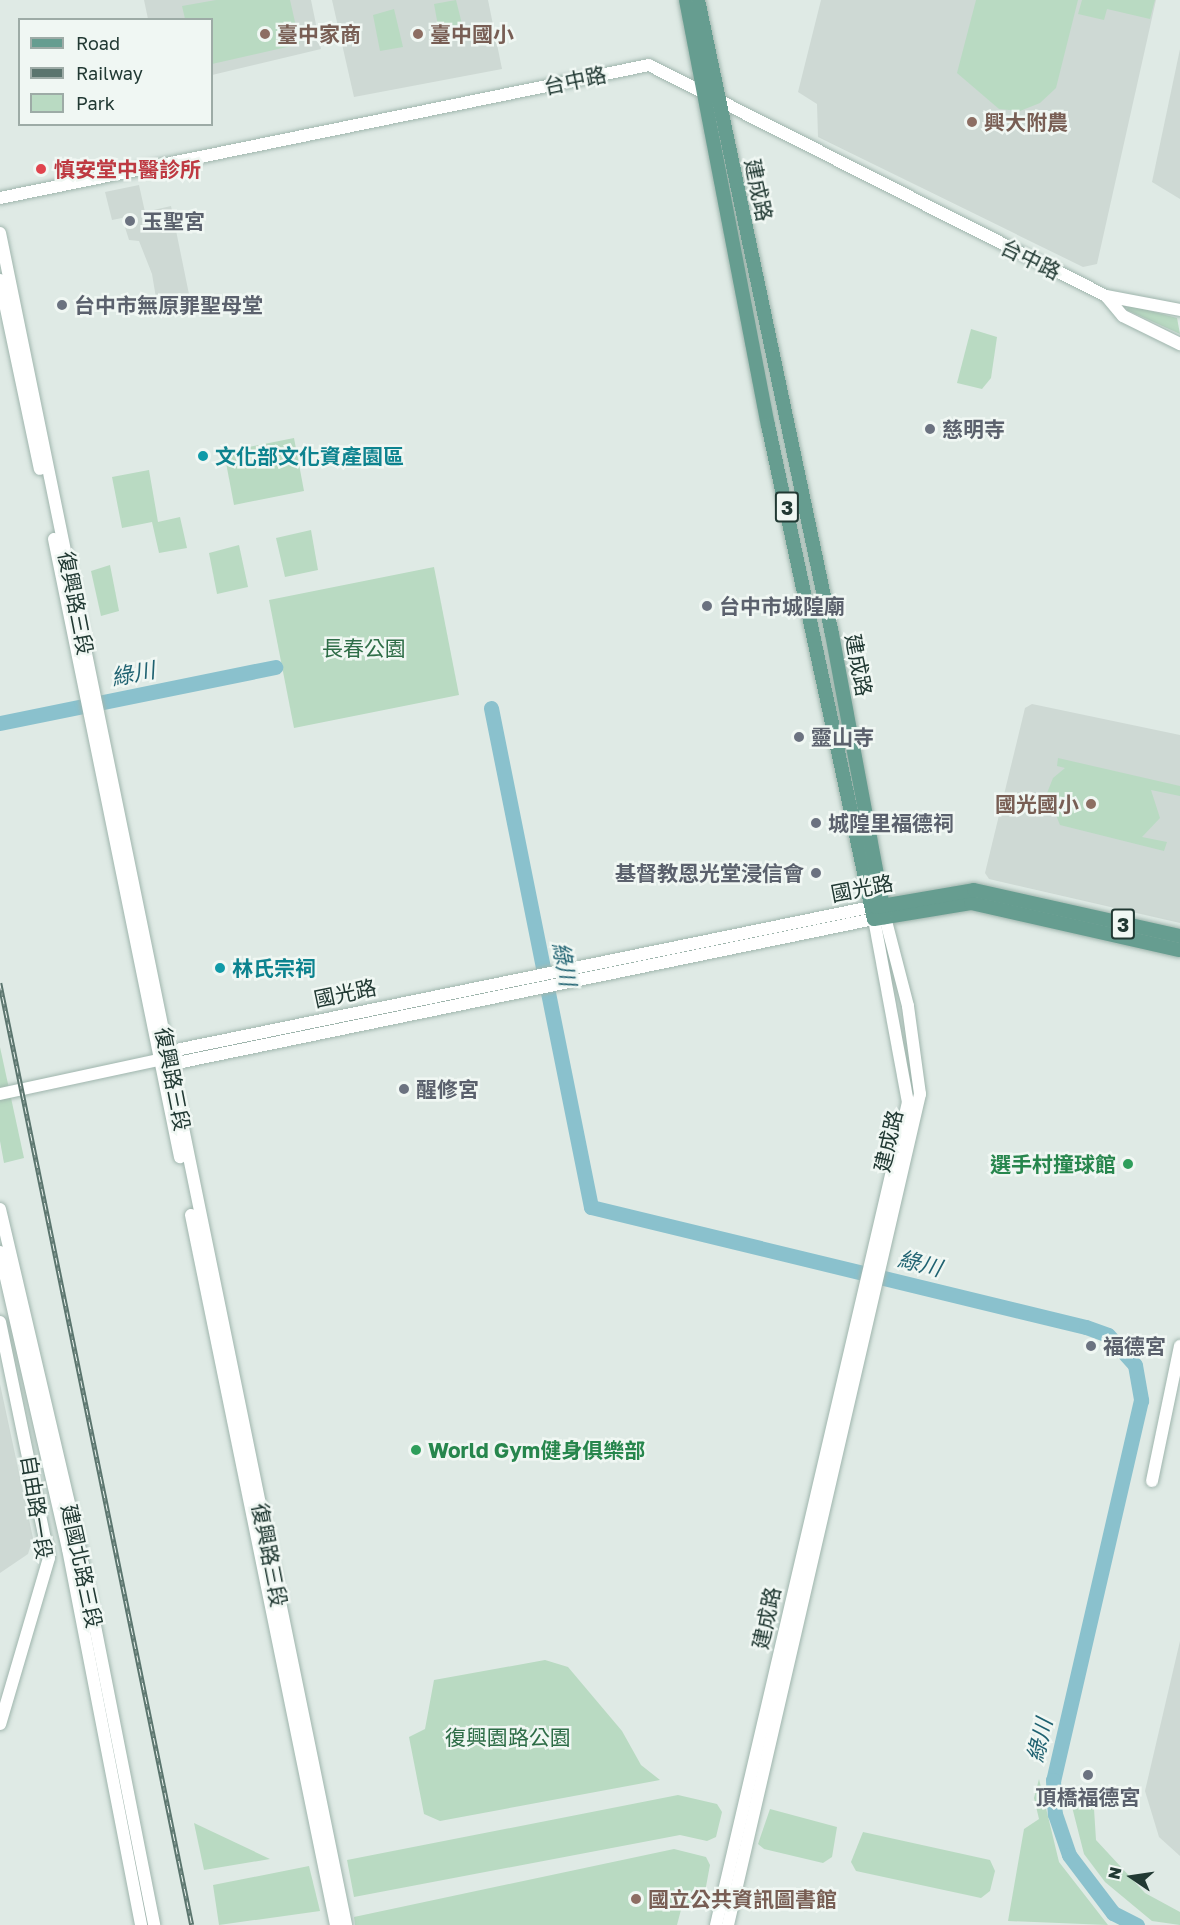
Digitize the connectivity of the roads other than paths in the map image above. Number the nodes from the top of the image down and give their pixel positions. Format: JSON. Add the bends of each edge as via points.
{"nodes":[{"id":1,"x":686,"y":0,"type":"edge"},
{"id":2,"x":698,"y":0,"type":"edge"},
{"id":3,"x":705,"y":94,"type":"junction"},
{"id":4,"x":719,"y":102,"type":"junction"},
{"id":5,"x":0,"y":198,"type":"edge"},
{"id":6,"x":0,"y":232,"type":"edge"},
{"id":7,"x":0,"y":280,"type":"edge"},
{"id":8,"x":1106,"y":296,"type":"junction"},
{"id":9,"x":1180,"y":310,"type":"edge"},
{"id":10,"x":1180,"y":344,"type":"edge"},
{"id":11,"x":89,"y":696,"type":"junction"},
{"id":12,"x":878,"y":912,"type":"junction"},
{"id":13,"x":1180,"y":936,"type":"edge"},
{"id":14,"x":1180,"y":950,"type":"edge"},
{"id":15,"x":163,"y":1059,"type":"junction"},
{"id":16,"x":0,"y":1094,"type":"edge"},
{"id":17,"x":0,"y":1209,"type":"edge"},
{"id":18,"x":0,"y":1251,"type":"edge"},
{"id":19,"x":870,"y":1287,"type":"junction"},
{"id":20,"x":0,"y":1322,"type":"edge"},
{"id":21,"x":1180,"y":1346,"type":"edge"},
{"id":22,"x":1152,"y":1481,"type":"dead end"},
{"id":23,"x":0,"y":1724,"type":"edge"},
{"id":24,"x":141,"y":1925,"type":"edge"},
{"id":25,"x":154,"y":1925,"type":"edge"},
{"id":26,"x":336,"y":1925,"type":"edge"},
{"id":27,"x":346,"y":1925,"type":"edge"},
{"id":28,"x":716,"y":1925,"type":"edge"},
{"id":29,"x":728,"y":1925,"type":"edge"}],
"edges":[{"from":1,"to":3,"type":"main road","name":"建成路","number":"3"},
{"from":2,"to":4,"type":"main road","name":"建成路","number":"3"},
{"from":3,"to":4,"type":"street","name":"台中路"},
{"from":3,"to":5,"type":"street","name":"台中路","via":[[653,66],[636,66]]},
{"from":3,"to":12,"type":"main road","name":"建成路","number":"3","via":[[768,425]]},
{"from":4,"to":8,"type":"street","name":"台中路"},
{"from":4,"to":12,"type":"main road","name":"建成路","number":"3"},
{"from":6,"to":11,"type":"street","name":"復興路三段"},
{"from":7,"to":11,"type":"street","name":"復興路三段"},
{"from":8,"to":9,"type":"street","name":"台中路"},
{"from":8,"to":10,"type":"street","name":"台中路","via":[[1123,316]]},
{"from":11,"to":15,"type":"street","name":"復興路三段"},
{"from":12,"to":13,"type":"main road","name":"國光路","number":"3","via":[[974,890]]},
{"from":12,"to":14,"type":"main road","name":"國光路","number":"3","via":[[971,903]]},
{"from":12,"to":15,"type":"street","name":"國光路","via":[[553,980],[181,1049]]},
{"from":12,"to":19,"type":"street","name":"建成路","via":[[908,1102]]},
{"from":15,"to":16,"type":"street","name":"國光路"},
{"from":15,"to":26,"type":"street","name":"復興路三段"},
{"from":15,"to":27,"type":"street","name":"復興路三段"},
{"from":17,"to":25,"type":"street","name":"建國北路三段","via":[[79,1545]]},
{"from":18,"to":24,"type":"street","name":"建國北路三段","via":[[68,1549]]},
{"from":19,"to":28,"type":"street","name":"建成路"},
{"from":19,"to":29,"type":"street","name":"建成路"},
{"from":20,"to":23,"type":"street","name":"自由路一段","via":[[49,1558]]},
{"from":21,"to":22,"type":"street"}]}
